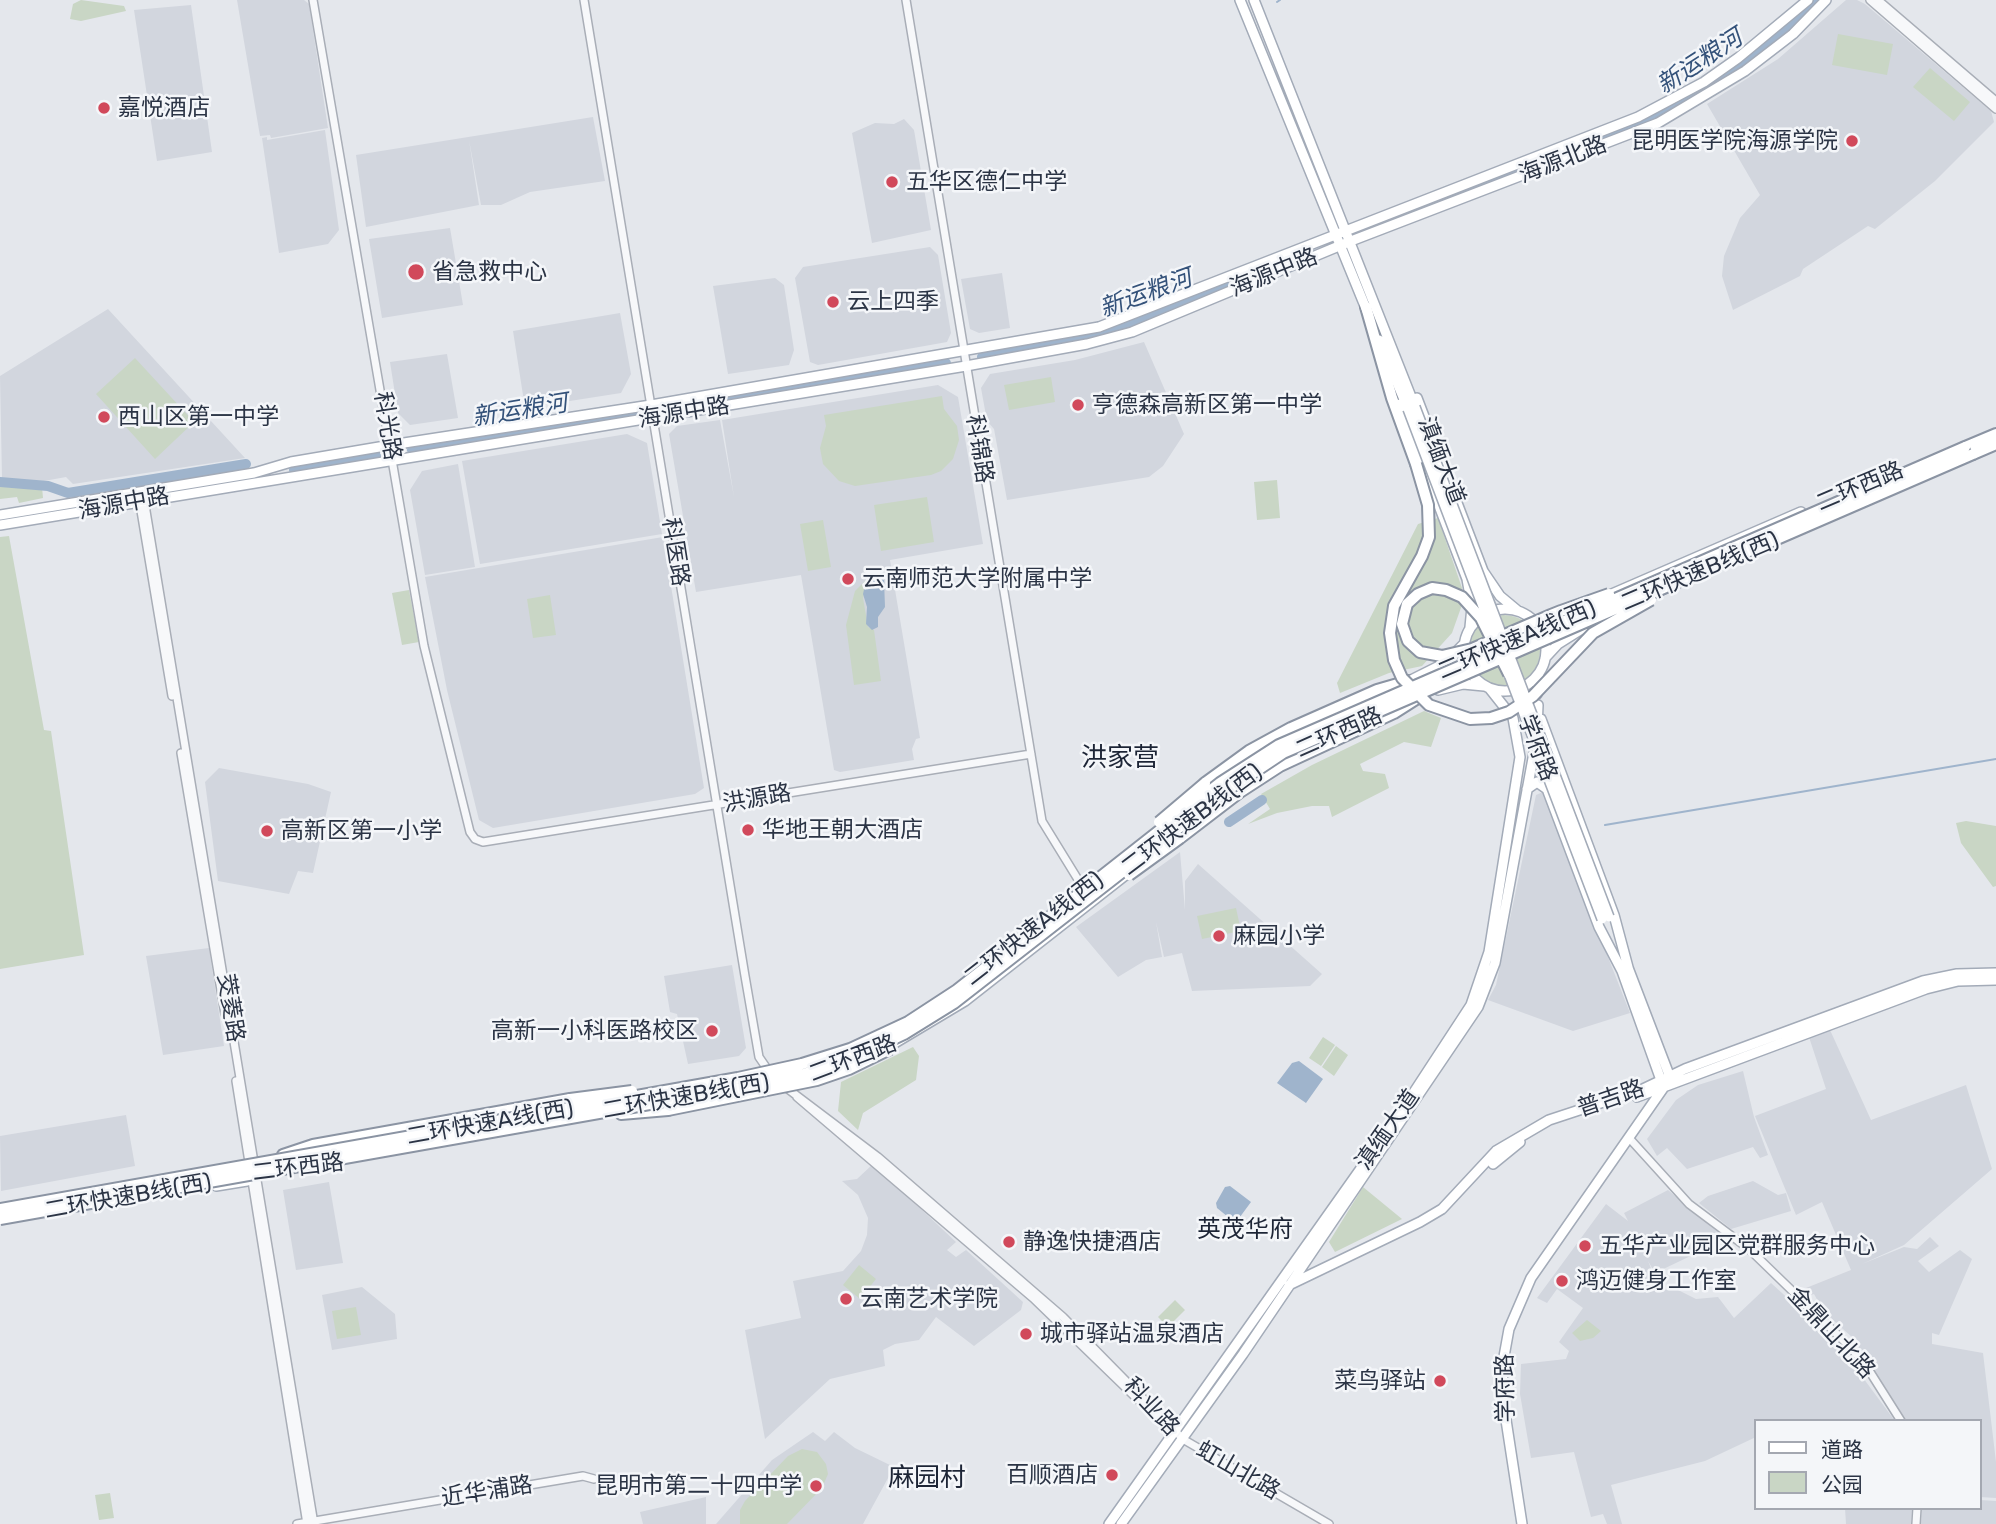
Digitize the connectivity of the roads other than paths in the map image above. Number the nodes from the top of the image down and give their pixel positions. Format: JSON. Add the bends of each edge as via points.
{"nodes":[{"id":1,"x":313,"y":0,"type":"edge"},
{"id":2,"x":584,"y":0,"type":"edge"},
{"id":3,"x":906,"y":0,"type":"edge"},
{"id":4,"x":1240,"y":0,"type":"edge"},
{"id":5,"x":1254,"y":0,"type":"edge"},
{"id":6,"x":1808,"y":0,"type":"edge"},
{"id":7,"x":1826,"y":0,"type":"edge"},
{"id":8,"x":1870,"y":0,"type":"edge"},
{"id":9,"x":1878,"y":0,"type":"edge"},
{"id":10,"x":1996,"y":101,"type":"edge"},
{"id":11,"x":1996,"y":109,"type":"edge"},
{"id":12,"x":1347,"y":230,"type":"junction"},
{"id":13,"x":1336,"y":235,"type":"junction"},
{"id":14,"x":1351,"y":241,"type":"junction"},
{"id":15,"x":1340,"y":246,"type":"junction"},
{"id":16,"x":1370,"y":305,"type":"junction"},
{"id":17,"x":963,"y":352,"type":"junction"},
{"id":18,"x":966,"y":366,"type":"junction"},
{"id":19,"x":651,"y":405,"type":"junction"},
{"id":20,"x":1412,"y":408,"type":"junction"},
{"id":21,"x":653,"y":418,"type":"junction"},
{"id":22,"x":1996,"y":439,"type":"edge"},
{"id":23,"x":391,"y":445,"type":"junction"},
{"id":24,"x":393,"y":461,"type":"junction"},
{"id":25,"x":141,"y":497,"type":"junction"},
{"id":26,"x":0,"y":515,"type":"edge"},
{"id":27,"x":0,"y":525,"type":"edge"},
{"id":28,"x":1728,"y":559,"type":"junction"},
{"id":29,"x":1485,"y":575,"type":"junction"},
{"id":30,"x":1662,"y":577,"type":"junction"},
{"id":31,"x":1468,"y":583,"type":"junction"},
{"id":32,"x":1596,"y":601,"type":"junction"},
{"id":33,"x":1518,"y":611,"type":"junction"},
{"id":34,"x":1529,"y":617,"type":"junction"},
{"id":35,"x":1604,"y":618,"type":"junction"},
{"id":36,"x":1470,"y":627,"type":"junction"},
{"id":37,"x":1464,"y":644,"type":"junction"},
{"id":38,"x":1545,"y":658,"type":"junction"},
{"id":39,"x":1539,"y":673,"type":"junction"},
{"id":40,"x":1509,"y":674,"type":"junction"},
{"id":41,"x":1409,"y":681,"type":"junction"},
{"id":42,"x":1487,"y":687,"type":"junction"},
{"id":43,"x":1416,"y":699,"type":"junction"},
{"id":44,"x":1538,"y":705,"type":"junction"},
{"id":45,"x":1031,"y":754,"type":"junction"},
{"id":46,"x":1526,"y":791,"type":"junction"},
{"id":47,"x":1568,"y":794,"type":"junction"},
{"id":48,"x":1551,"y":801,"type":"junction"},
{"id":49,"x":717,"y":805,"type":"junction"},
{"id":50,"x":483,"y":842,"type":"joint"},
{"id":51,"x":1087,"y":885,"type":"junction"},
{"id":52,"x":1076,"y":909,"type":"junction"},
{"id":53,"x":1605,"y":918,"type":"junction"},
{"id":54,"x":1626,"y":972,"type":"junction"},
{"id":55,"x":1996,"y":972,"type":"edge"},
{"id":56,"x":1996,"y":980,"type":"edge"},
{"id":57,"x":937,"y":1014,"type":"junction"},
{"id":58,"x":765,"y":1068,"type":"junction"},
{"id":59,"x":1666,"y":1082,"type":"junction"},
{"id":60,"x":782,"y":1084,"type":"junction"},
{"id":61,"x":694,"y":1086,"type":"junction"},
{"id":62,"x":621,"y":1114,"type":"junction"},
{"id":63,"x":1632,"y":1141,"type":"junction"},
{"id":64,"x":283,"y":1155,"type":"junction"},
{"id":65,"x":253,"y":1170,"type":"junction"},
{"id":66,"x":233,"y":1174,"type":"junction"},
{"id":67,"x":19,"y":1201,"type":"junction"},
{"id":68,"x":0,"y":1208,"type":"edge"},
{"id":69,"x":0,"y":1220,"type":"edge"},
{"id":70,"x":23,"y":1220,"type":"junction"},
{"id":71,"x":1308,"y":1250,"type":"junction"},
{"id":72,"x":1303,"y":1264,"type":"junction"},
{"id":73,"x":1325,"y":1272,"type":"junction"},
{"id":74,"x":1313,"y":1273,"type":"junction"},
{"id":75,"x":1286,"y":1286,"type":"junction"},
{"id":76,"x":1269,"y":1306,"type":"junction"},
{"id":77,"x":1900,"y":1419,"type":"edge"},
{"id":78,"x":1176,"y":1432,"type":"junction"},
{"id":79,"x":1183,"y":1439,"type":"junction"},
{"id":80,"x":594,"y":1479,"type":"dead end"},
{"id":81,"x":310,"y":1523,"type":"edge"},
{"id":82,"x":297,"y":1524,"type":"edge"},
{"id":83,"x":1109,"y":1524,"type":"edge"},
{"id":84,"x":1121,"y":1524,"type":"edge"},
{"id":85,"x":1329,"y":1524,"type":"edge"},
{"id":86,"x":1522,"y":1524,"type":"edge"}],
"edges":[{"from":1,"to":23,"type":"street","name":"科光路"},
{"from":2,"to":19,"type":"street","name":"科医路"},
{"from":3,"to":17,"type":"street","name":"科锦路"},
{"from":4,"to":13,"type":"main road","name":"滇缅大道"},
{"from":5,"to":12,"type":"main road","name":"滇缅大道"},
{"from":6,"to":12,"type":"main road","name":"海源北路","via":[[1704,82],[1638,117]]},
{"from":7,"to":14,"type":"main road","name":"海源北路","via":[[1793,34],[1745,71],[1657,123]]},
{"from":8,"to":11,"type":"street"},
{"from":9,"to":10,"type":"street"},
{"from":12,"to":13,"type":"main road","name":"海源中路"},
{"from":12,"to":14,"type":"main road","name":"滇缅大道"},
{"from":13,"to":15,"type":"main road","name":"滇缅大道"},
{"from":13,"to":17,"type":"main road","name":"海源中路","via":[[1099,327]]},
{"from":14,"to":15,"type":"main road","name":"海源中路"},
{"from":14,"to":16,"type":"main road","name":"滇缅大道"},
{"from":15,"to":16,"type":"main road","name":"滇缅大道"},
{"from":15,"to":18,"type":"main road","name":"海源中路","via":[[1132,331]]},
{"from":16,"to":20,"type":"main road","name":"滇缅大道"},
{"from":16,"to":28,"type":"highway","bridge":true,"via":[[1390,391],[1428,505],[1429,530],[1422,556],[1393,611],[1391,647],[1409,688],[1423,701],[1448,714],[1477,719],[1514,709],[1533,696],[1598,629]]},
{"from":16,"to":29,"type":"main road","name":"滇缅大道","via":[[1420,405]]},
{"from":16,"to":31,"type":"main road","name":"滇缅大道"},
{"from":17,"to":18,"type":"street","name":"科锦路"},
{"from":17,"to":19,"type":"main road","name":"海源中路"},
{"from":18,"to":21,"type":"main road","name":"海源中路"},
{"from":18,"to":45,"type":"street","name":"科锦路"},
{"from":19,"to":21,"type":"street","name":"科医路"},
{"from":19,"to":23,"type":"main road","name":"海源中路"},
{"from":20,"to":40,"type":"main road","name":"学府路","bridge":true},
{"from":20,"to":53,"type":"main road","name":"学府路","bridge":true},
{"from":21,"to":24,"type":"main road","name":"海源中路"},
{"from":21,"to":49,"type":"street","name":"科医路"},
{"from":22,"to":28,"type":"highway","name":"二环快速B线(西)","bridge":true,"via":[[1973,454]]},
{"from":22,"to":30,"type":"highway","name":"二环快速A线(西)","bridge":true},
{"from":22,"to":32,"type":"main road","name":"二环西路"},
{"from":22,"to":35,"type":"main road","name":"二环西路"},
{"from":23,"to":24,"type":"street","name":"科光路"},
{"from":23,"to":25,"type":"main road","name":"海源中路"},
{"from":24,"to":25,"type":"main road","name":"海源中路"},
{"from":24,"to":50,"type":"street","name":"科光路","via":[[424,646],[470,832]]},
{"from":25,"to":26,"type":"main road","name":"海源中路"},
{"from":25,"to":27,"type":"main road","name":"海源中路"},
{"from":25,"to":65,"type":"street","name":"茭菱路"},
{"from":28,"to":52,"type":"highway","name":"二环快速B线(西)","bridge":true,"via":[[1291,749],[1234,784]]},
{"from":29,"to":31,"type":"main road","via":[[1481,587]]},
{"from":29,"to":33,"type":"main road","name":"滇缅大道"},
{"from":30,"to":40,"type":"highway","bridge":true,"via":[[1570,607],[1506,634],[1495,639],[1484,644],[1472,649],[1442,656],[1420,652],[1408,641],[1402,624],[1407,604],[1432,588],[1462,597],[1481,618],[1490,637],[1497,649]]},
{"from":30,"to":51,"type":"highway","name":"二环快速A线(西)","bridge":true,"via":[[1287,741],[1220,783]]},
{"from":31,"to":36,"type":"main road","name":"滇缅大道"},
{"from":32,"to":34,"type":"main road","name":"二环西路"},
{"from":32,"to":35,"type":"main road","via":[[1594,615]]},
{"from":33,"to":34,"type":"main road"},
{"from":33,"to":36,"type":"main road","via":[[1489,612]]},
{"from":34,"to":38,"type":"main road","via":[[1543,635]]},
{"from":35,"to":38,"type":"main road","name":"二环西路","via":[[1565,638]]},
{"from":36,"to":37,"type":"main road"},
{"from":37,"to":41,"type":"main road","name":"二环西路","via":[[1446,663]]},
{"from":37,"to":42,"type":"main road","via":[[1468,668]]},
{"from":38,"to":39,"type":"main road"},
{"from":39,"to":42,"type":"main road","via":[[1508,692]]},
{"from":39,"to":44,"type":"main road","name":"学府路"},
{"from":40,"to":53,"type":"main road","name":"学府路","bridge":true},
{"from":41,"to":43,"type":"main road","via":[[1419,687]]},
{"from":41,"to":51,"type":"main road","name":"二环西路","via":[[1301,728],[1252,755]]},
{"from":41,"to":51,"type":"highway","bridge":true,"via":[[1338,706],[1274,737],[1223,769]]},
{"from":42,"to":43,"type":"main road","name":"二环西路","via":[[1459,685]]},
{"from":42,"to":71,"type":"main road","name":"滇缅大道","via":[[1513,718],[1520,757],[1481,980],[1459,1027]]},
{"from":43,"to":52,"type":"highway","bridge":true,"via":[[1248,786],[1163,852]]},
{"from":43,"to":60,"type":"main road","name":"二环西路","via":[[1309,745],[1254,776],[932,1024],[855,1062]]},
{"from":44,"to":46,"type":"main road","name":"滇缅大道"},
{"from":44,"to":47,"type":"main road","name":"学府路"},
{"from":45,"to":49,"type":"street","name":"洪源路"},
{"from":45,"to":51,"type":"street","name":"科锦路","via":[[1045,830]]},
{"from":46,"to":48,"type":"main road","via":[[1539,783]]},
{"from":46,"to":71,"type":"main road","name":"滇缅大道","via":[[1495,963],[1478,1007],[1409,1113]]},
{"from":47,"to":48,"type":"main road","via":[[1558,791]]},
{"from":47,"to":54,"type":"main road","name":"学府路","via":[[1616,920]]},
{"from":48,"to":54,"type":"main road","via":[[1599,927]]},
{"from":49,"to":50,"type":"street","name":"洪源路"},
{"from":49,"to":58,"type":"street","name":"科医路","via":[[759,1057]]},
{"from":51,"to":58,"type":"main road","name":"二环西路","via":[[906,1017],[839,1048]]},
{"from":51,"to":61,"type":"highway","name":"二环快速A线(西)","bridge":true,"via":[[957,990],[891,1030],[802,1064]]},
{"from":52,"to":57,"type":"highway","name":"二环快速B线(西)","bridge":true},
{"from":53,"to":54,"type":"main road","name":"学府路"},
{"from":54,"to":59,"type":"main road","name":"学府路"},
{"from":55,"to":59,"type":"main road","name":"普吉路","via":[[1923,981]]},
{"from":56,"to":59,"type":"main road","name":"普吉路","via":[[1958,981],[1926,989]]},
{"from":57,"to":62,"type":"highway","bridge":true,"via":[[888,1050],[838,1073],[770,1091]]},
{"from":57,"to":69,"type":"highway","name":"二环快速B线(西)","bridge":true,"via":[[862,1054],[781,1079]]},
{"from":58,"to":60,"type":"street"},
{"from":58,"to":64,"type":"main road","name":"二环西路"},
{"from":59,"to":63,"type":"main road","name":"学府路"},
{"from":59,"to":73,"type":"main road","name":"普吉路","via":[[1529,1129],[1496,1151],[1442,1209]]},
{"from":60,"to":62,"type":"main road","name":"二环西路"},
{"from":60,"to":78,"type":"street","name":"科业路","via":[[878,1157],[1046,1302]]},
{"from":61,"to":64,"type":"highway","bridge":true,"via":[[589,1095],[341,1140]]},
{"from":61,"to":68,"type":"highway","name":"二环快速A线(西)","bridge":true},
{"from":62,"to":65,"type":"main road","name":"二环西路","via":[[286,1174]]},
{"from":63,"to":77,"type":"street","name":"金鼎山北路","via":[[1689,1204],[1749,1250],[1848,1345]]},
{"from":63,"to":86,"type":"main road","name":"学府路","via":[[1531,1278],[1509,1329],[1502,1394]]},
{"from":64,"to":65,"type":"main road","name":"二环西路"},
{"from":65,"to":66,"type":"main road","name":"二环西路"},
{"from":65,"to":67,"type":"main road"},
{"from":65,"to":70,"type":"main road"},
{"from":65,"to":81,"type":"street","name":"茭菱路"},
{"from":66,"to":68,"type":"main road","name":"二环西路","bridge":true},
{"from":66,"to":69,"type":"main road","name":"二环西路","bridge":true},
{"from":67,"to":68,"type":"main road"},
{"from":67,"to":70,"type":"main road","via":[[12,1211]]},
{"from":69,"to":70,"type":"main road"},
{"from":71,"to":72,"type":"main road","name":"滇缅大道"},
{"from":71,"to":73,"type":"main road","via":[[1313,1265]]},
{"from":71,"to":76,"type":"main road","name":"滇缅大道"},
{"from":72,"to":74,"type":"main road"},
{"from":72,"to":75,"type":"main road","name":"滇缅大道"},
{"from":73,"to":74,"type":"main road","name":"普吉路"},
{"from":73,"to":76,"type":"main road","name":"普吉路"},
{"from":74,"to":75,"type":"main road","name":"普吉路"},
{"from":75,"to":76,"type":"main road","name":"滇缅大道"},
{"from":76,"to":78,"type":"main road","name":"滇缅大道"},
{"from":76,"to":79,"type":"main road","name":"滇缅大道"},
{"from":78,"to":79,"type":"street","name":"科业路"},
{"from":78,"to":83,"type":"main road","name":"滇缅大道"},
{"from":79,"to":84,"type":"main road","name":"滇缅大道"},
{"from":79,"to":85,"type":"street","name":"虹山北路"},
{"from":80,"to":81,"type":"street","name":"近华浦路","via":[[583,1476]]},
{"from":81,"to":82,"type":"street","name":"近华浦路"}]}
